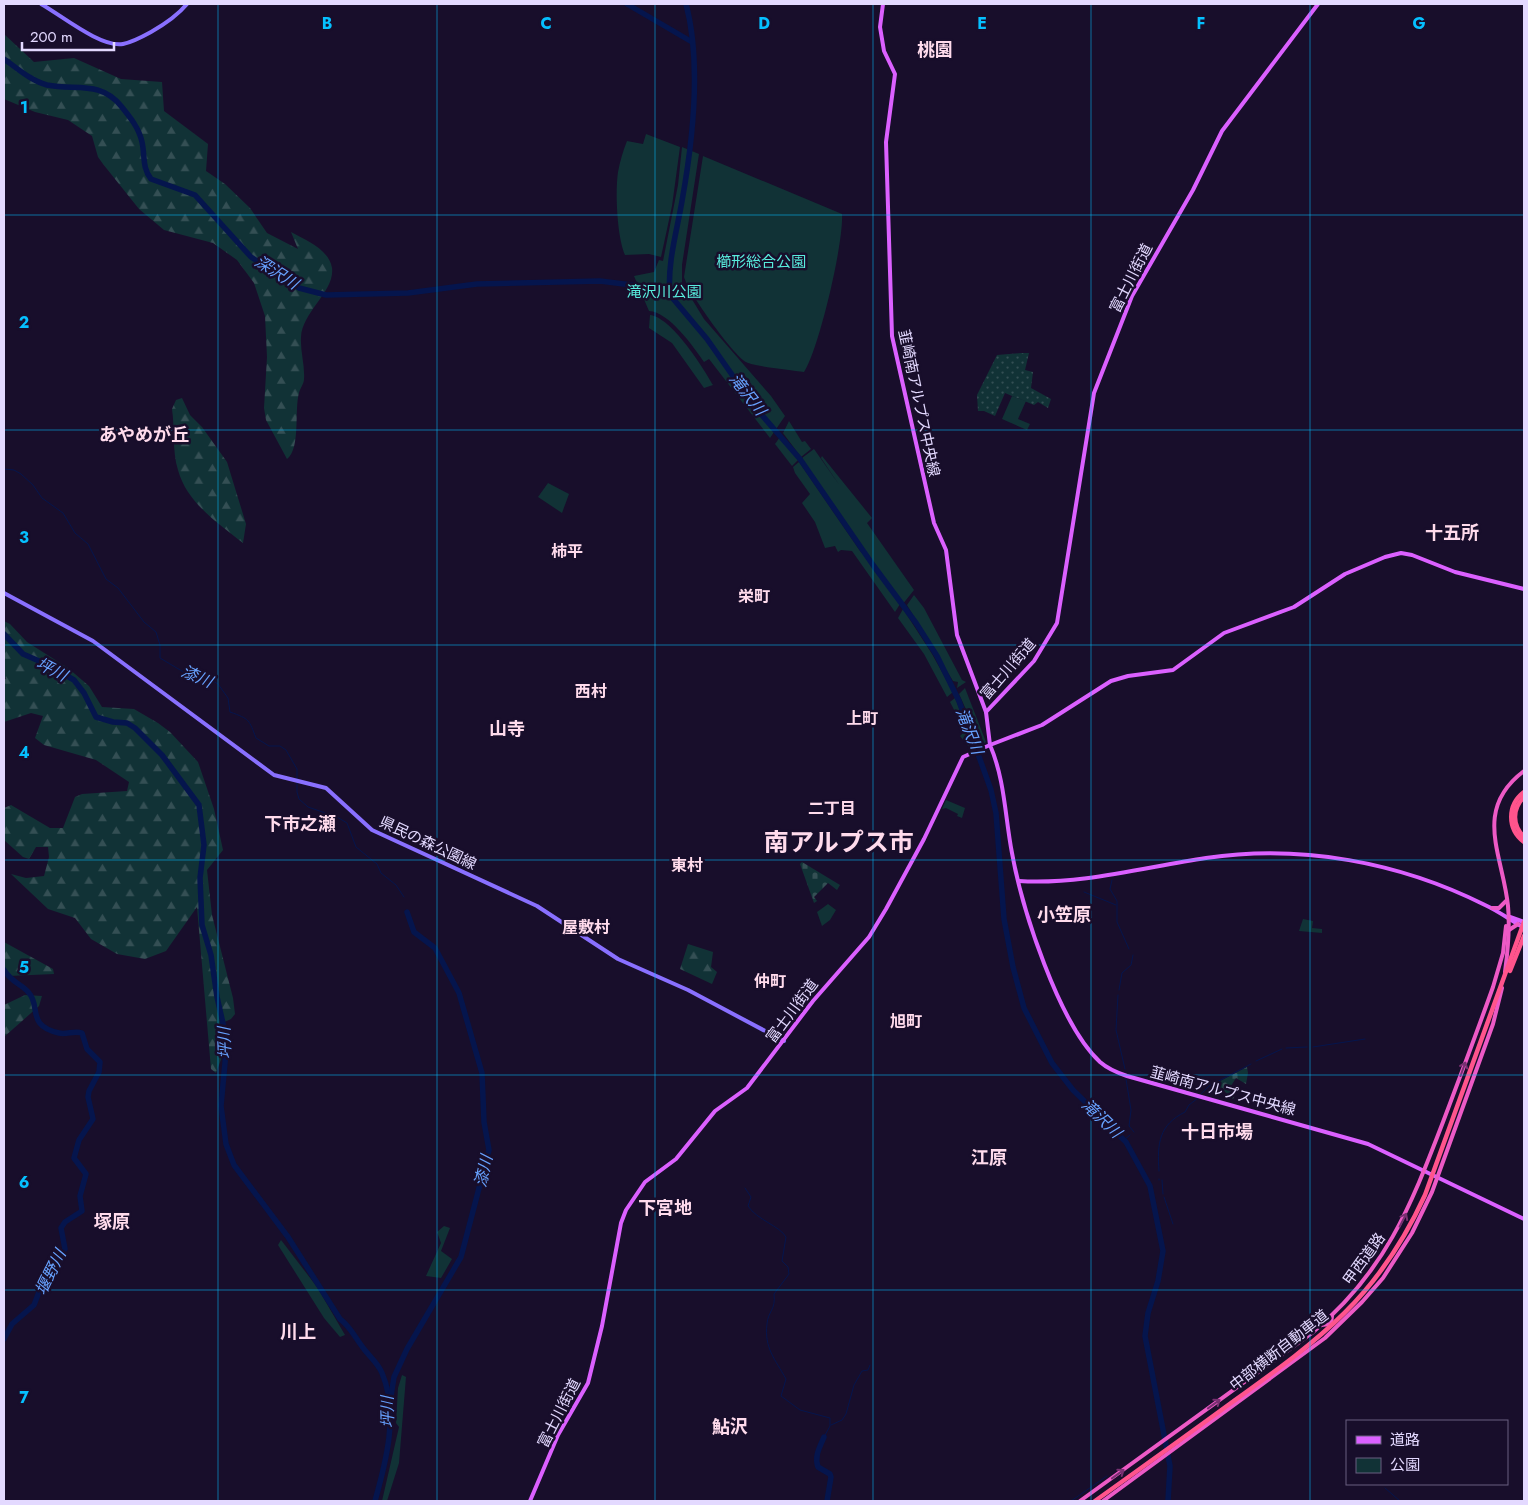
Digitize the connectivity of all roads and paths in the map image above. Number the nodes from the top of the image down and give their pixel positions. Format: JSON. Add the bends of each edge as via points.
{"nodes":[{"id":1,"x":42,"y":4,"type":"edge"},
{"id":2,"x":187,"y":4,"type":"edge"},
{"id":3,"x":883,"y":4,"type":"edge"},
{"id":4,"x":1318,"y":4,"type":"edge"},
{"id":5,"x":1524,"y":589,"type":"edge"},
{"id":6,"x":4,"y":593,"type":"edge"},
{"id":7,"x":986,"y":712,"type":"junction"},
{"id":8,"x":988,"y":746,"type":"junction"},
{"id":9,"x":1524,"y":771,"type":"edge"},
{"id":10,"x":1524,"y":792,"type":"edge"},
{"id":11,"x":1524,"y":797,"type":"edge"},
{"id":12,"x":1524,"y":837,"type":"edge"},
{"id":13,"x":1524,"y":842,"type":"edge"},
{"id":14,"x":1019,"y":881,"type":"junction"},
{"id":15,"x":1507,"y":899,"type":"junction"},
{"id":16,"x":1492,"y":908,"type":"junction"},
{"id":17,"x":1508,"y":917,"type":"junction"},
{"id":18,"x":1524,"y":921,"type":"edge"},
{"id":19,"x":1518,"y":924,"type":"junction"},
{"id":20,"x":1524,"y":929,"type":"edge"},
{"id":21,"x":1509,"y":930,"type":"junction"},
{"id":22,"x":1524,"y":936,"type":"edge"},
{"id":23,"x":1505,"y":980,"type":"junction"},
{"id":24,"x":1495,"y":1008,"type":"junction"},
{"id":25,"x":784,"y":1041,"type":"junction"},
{"id":26,"x":1425,"y":1170,"type":"junction"},
{"id":27,"x":1438,"y":1176,"type":"junction"},
{"id":28,"x":1524,"y":1219,"type":"edge"},
{"id":29,"x":530,"y":1501,"type":"edge"},
{"id":30,"x":1080,"y":1501,"type":"edge"},
{"id":31,"x":1096,"y":1501,"type":"edge"},
{"id":32,"x":1103,"y":1501,"type":"edge"}],
"edges":[{"from":1,"to":2,"type":"main road","via":[[87,33],[115,44],[138,40],[172,19]]},
{"from":3,"to":7,"type":"main road","name":"韮崎南アルプス中央線","via":[[880,27],[884,51],[895,74],[886,142],[893,344],[934,523],[946,550],[957,635]]},
{"from":4,"to":7,"type":"main road","name":"富士川街道","via":[[1222,131],[1193,190],[1132,296],[1094,393],[1057,624],[1034,661]]},
{"from":5,"to":8,"type":"main road","via":[[1455,572],[1412,555],[1385,556],[1345,574],[1289,609],[1224,633],[1173,670],[1111,681],[1042,725]]},
{"from":6,"to":25,"type":"main road","name":"県民の森公園線","via":[[93,641],[274,774],[326,788],[372,830],[537,906],[618,959],[688,990]]},
{"from":7,"to":8,"type":"main road","name":"富士川街道"},
{"from":8,"to":14,"type":"main road","name":"韮崎南アルプス中央線","via":[[1001,775],[1011,852]]},
{"from":8,"to":25,"type":"main road","name":"富士川街道","via":[[963,757],[924,840],[872,932],[825,986]]},
{"from":9,"to":15,"type":"highway","name":"甲西道路","via":[[1505,790],[1495,815],[1494,841]]},
{"from":10,"to":13,"type":"highway","via":[[1514,805],[1511,816],[1513,828]]},
{"from":11,"to":12,"type":"highway","via":[[1515,816],[1516,826]]},
{"from":14,"to":16,"type":"main road","via":[[1067,881],[1227,855],[1297,854],[1346,859],[1401,872]]},
{"from":14,"to":26,"type":"main road","name":"韮崎南アルプス中央線","via":[[1046,969],[1083,1042],[1105,1066],[1127,1076],[1368,1144]]},
{"from":15,"to":16,"type":"highway","via":[[1502,906]]},
{"from":15,"to":17,"type":"highway","name":"甲西道路"},
{"from":16,"to":17,"type":"main road"},
{"from":17,"to":18,"type":"main road"},
{"from":17,"to":19,"type":"main road"},
{"from":17,"to":21,"type":"highway","name":"甲西道路"},
{"from":26,"to":17,"type":"highway","name":"甲西道路","one_way":true,"via":[[1493,987],[1503,953]]},
{"from":18,"to":24,"type":"highway","name":"中部横断自動車道"},
{"from":19,"to":20,"type":"main road"},
{"from":19,"to":21,"type":"highway"},
{"from":20,"to":23,"type":"highway","name":"中部横断自動車道"},
{"from":21,"to":27,"type":"highway","name":"甲西道路","via":[[1504,979],[1493,1024]]},
{"from":22,"to":23,"type":"highway"},
{"from":23,"to":24,"type":"highway","name":"中部横断自動車道"},
{"from":24,"to":31,"type":"highway","name":"中部横断自動車道","via":[[1425,1195],[1404,1238],[1367,1290],[1338,1322],[1303,1351]]},
{"from":25,"to":29,"type":"main road","name":"富士川街道","via":[[747,1088],[715,1111],[676,1159],[645,1182],[626,1210],[620,1223],[602,1326],[588,1383],[558,1435]]},
{"from":26,"to":27,"type":"main road","name":"韮崎南アルプス中央線"},
{"from":30,"to":26,"type":"highway","name":"甲西道路","one_way":true,"via":[[1321,1325],[1331,1324],[1332,1315],[1360,1285],[1387,1248]]},
{"from":27,"to":28,"type":"main road","name":"韮崎南アルプス中央線"},
{"from":27,"to":32,"type":"highway","name":"甲西道路","via":[[1418,1222],[1399,1254],[1373,1290],[1350,1314],[1297,1360]]}]}
